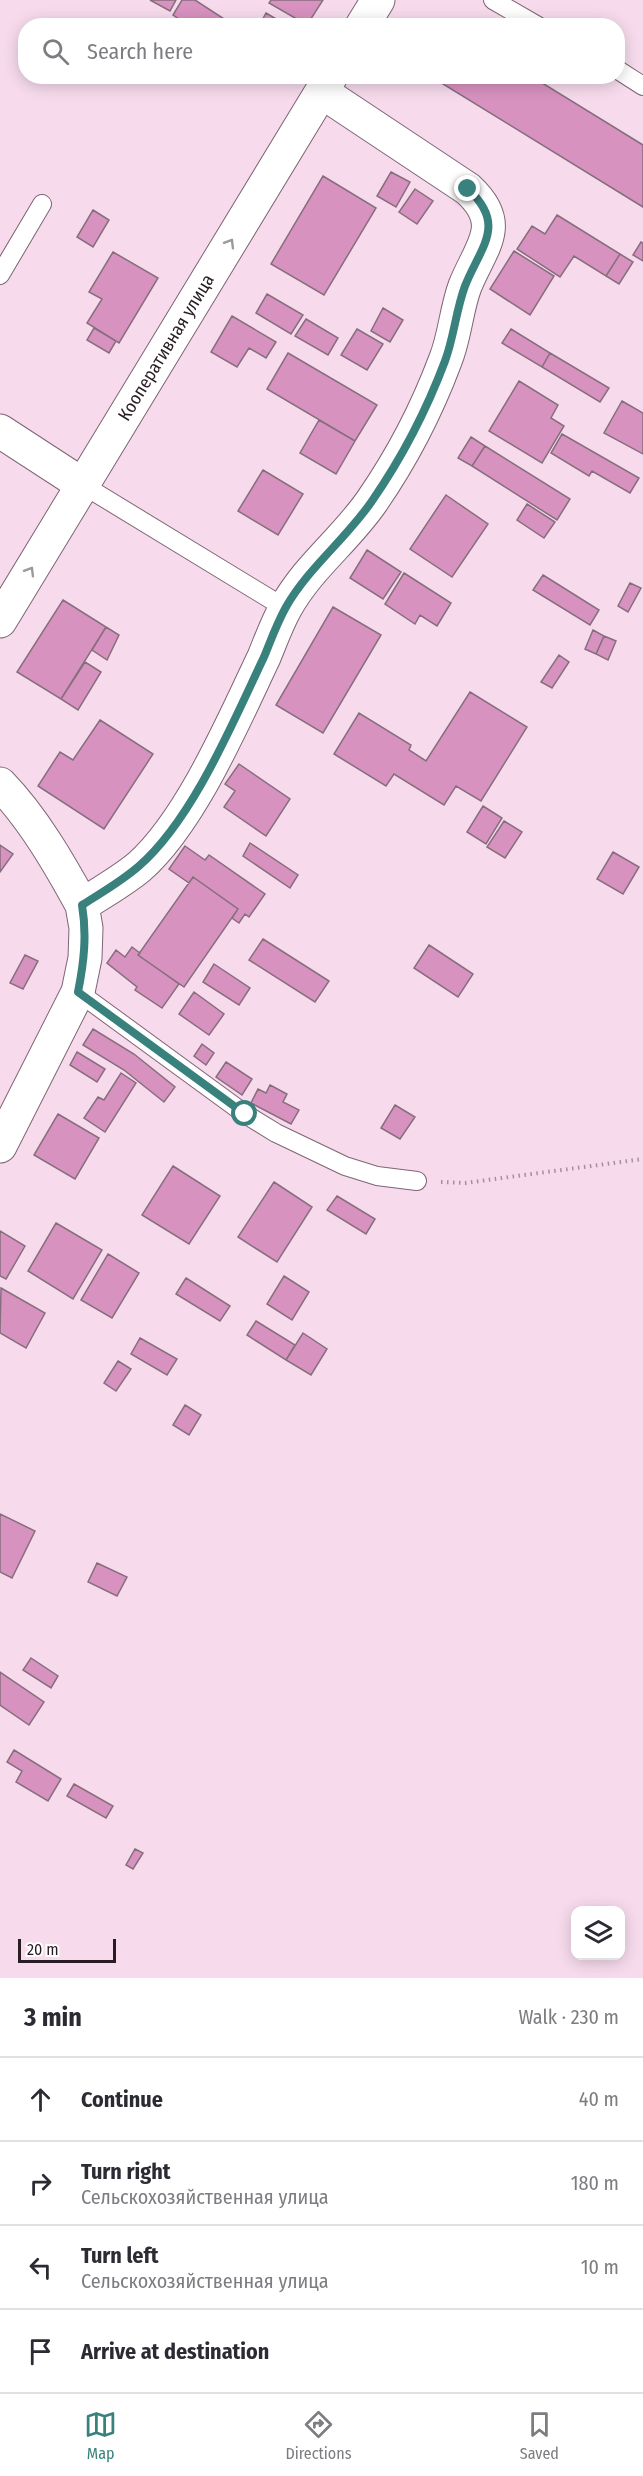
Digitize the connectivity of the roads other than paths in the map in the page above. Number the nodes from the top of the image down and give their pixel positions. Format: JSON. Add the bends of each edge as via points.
{"nodes":[{"id":1,"x":378,"y":0,"type":"edge"},
{"id":2,"x":493,"y":0,"type":"edge"},
{"id":3,"x":367,"y":18,"type":"edge"},
{"id":4,"x":524,"y":18,"type":"edge"},
{"id":5,"x":625,"y":74,"type":"edge"},
{"id":6,"x":326,"y":84,"type":"edge"},
{"id":7,"x":643,"y":86,"type":"edge"},
{"id":8,"x":42,"y":204,"type":"dead end"},
{"id":9,"x":0,"y":275,"type":"edge"},
{"id":10,"x":0,"y":431,"type":"edge"},
{"id":11,"x":83,"y":485,"type":"junction"},
{"id":12,"x":285,"y":608,"type":"junction"},
{"id":13,"x":0,"y":621,"type":"edge"},
{"id":14,"x":0,"y":783,"type":"edge"},
{"id":15,"x":82,"y":905,"type":"junction"},
{"id":16,"x":78,"y":992,"type":"junction"},
{"id":17,"x":0,"y":1146,"type":"edge"},
{"id":18,"x":417,"y":1181,"type":"road end"}],
"edges":[{"from":1,"to":3,"type":"street"},
{"from":2,"to":4,"type":"lane"},
{"from":5,"to":7,"type":"lane"},
{"from":11,"to":6,"type":"street","name":"Кооперативная улица","one_way":true},
{"from":6,"to":12,"type":"street","via":[[468,189],[481,201],[489,225],[463,294],[446,358],[395,466],[352,527],[303,581]]},
{"from":8,"to":9,"type":"lane"},
{"from":10,"to":11,"type":"street"},
{"from":11,"to":12,"type":"lane"},
{"from":13,"to":11,"type":"street","name":"Кооперативная улица","one_way":true},
{"from":12,"to":15,"type":"street","via":[[188,806],[139,866]]},
{"from":14,"to":15,"type":"street","via":[[64,871]]},
{"from":15,"to":16,"type":"street","via":[[85,958]]},
{"from":16,"to":17,"type":"street"},
{"from":16,"to":18,"type":"lane","via":[[276,1133],[345,1166],[377,1176]]}]}
